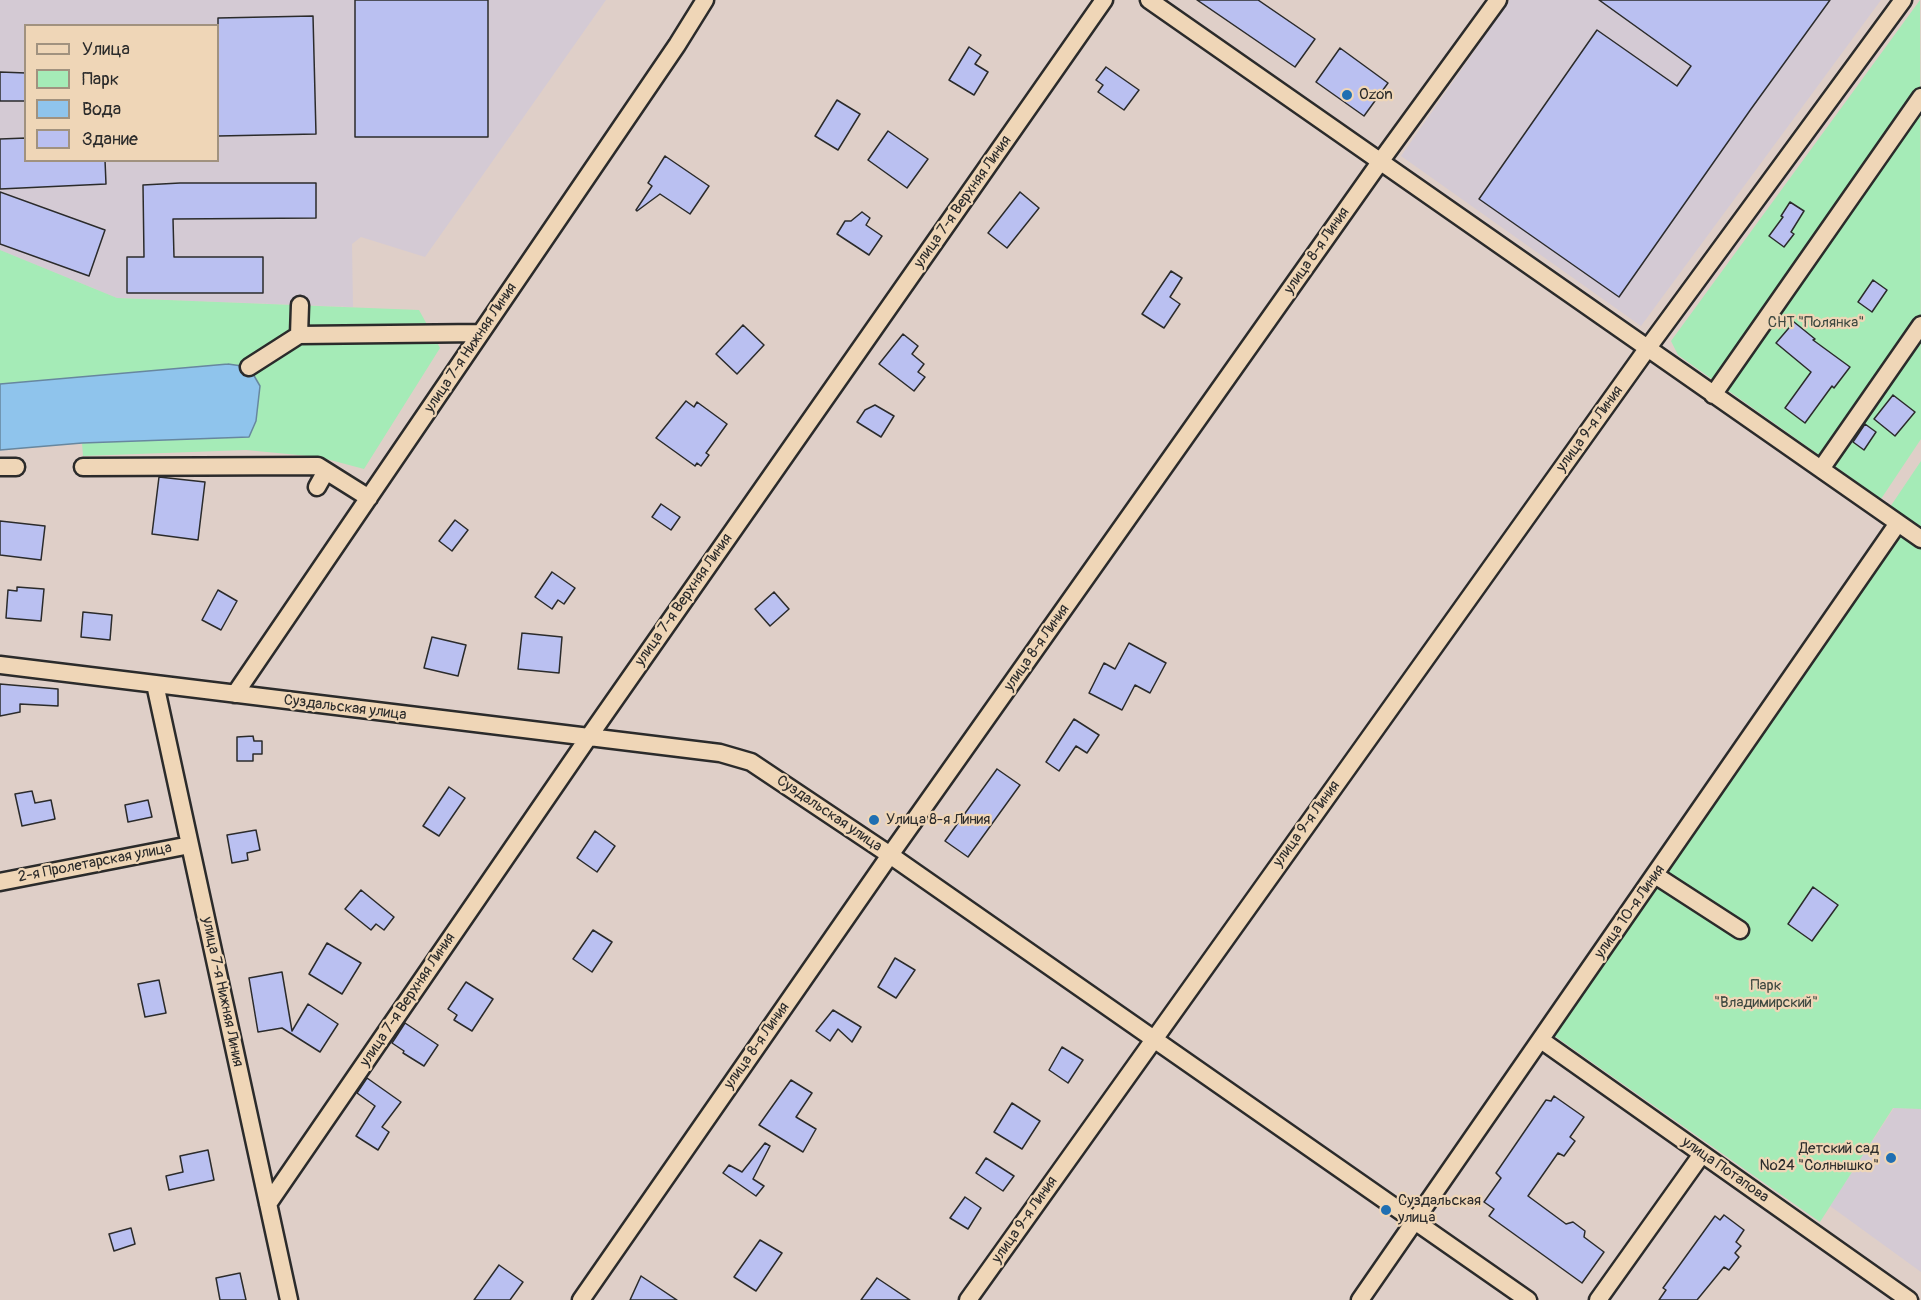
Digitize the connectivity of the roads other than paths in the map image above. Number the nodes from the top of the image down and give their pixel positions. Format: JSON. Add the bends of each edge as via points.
{"nodes":[{"id":1,"x":705,"y":0,"type":"edge"},
{"id":2,"x":1104,"y":0,"type":"edge"},
{"id":3,"x":1149,"y":0,"type":"edge"},
{"id":4,"x":1498,"y":0,"type":"edge"},
{"id":5,"x":1903,"y":0,"type":"edge"},
{"id":6,"x":1921,"y":97,"type":"edge"},
{"id":7,"x":1380,"y":162,"type":"junction"},
{"id":8,"x":300,"y":305,"type":"dead end"},
{"id":9,"x":1921,"y":325,"type":"edge"},
{"id":10,"x":481,"y":333,"type":"junction"},
{"id":11,"x":299,"y":335,"type":"junction"},
{"id":12,"x":1647,"y":349,"type":"junction"},
{"id":13,"x":249,"y":367,"type":"dead end"},
{"id":14,"x":1713,"y":395,"type":"junction"},
{"id":15,"x":84,"y":467,"type":"dead end"},
{"id":16,"x":1821,"y":469,"type":"junction"},
{"id":17,"x":326,"y":471,"type":"junction"},
{"id":18,"x":316,"y":487,"type":"dead end"},
{"id":19,"x":369,"y":498,"type":"junction"},
{"id":20,"x":1899,"y":523,"type":"junction"},
{"id":21,"x":1921,"y":539,"type":"edge"},
{"id":22,"x":0,"y":665,"type":"edge"},
{"id":23,"x":155,"y":684,"type":"junction"},
{"id":24,"x":235,"y":694,"type":"junction"},
{"id":25,"x":588,"y":738,"type":"junction"},
{"id":26,"x":190,"y":845,"type":"junction"},
{"id":27,"x":890,"y":855,"type":"junction"},
{"id":28,"x":1655,"y":875,"type":"junction"},
{"id":29,"x":0,"y":882,"type":"edge"},
{"id":30,"x":1740,"y":930,"type":"dead end"},
{"id":31,"x":1153,"y":1040,"type":"junction"},
{"id":32,"x":1541,"y":1040,"type":"junction"},
{"id":33,"x":1702,"y":1154,"type":"junction"},
{"id":34,"x":268,"y":1203,"type":"junction"},
{"id":35,"x":1416,"y":1222,"type":"junction"},
{"id":36,"x":289,"y":1300,"type":"edge"},
{"id":37,"x":580,"y":1300,"type":"edge"},
{"id":38,"x":968,"y":1300,"type":"edge"},
{"id":39,"x":1360,"y":1300,"type":"edge"},
{"id":40,"x":1527,"y":1300,"type":"edge"},
{"id":41,"x":1598,"y":1300,"type":"edge"},
{"id":42,"x":1909,"y":1300,"type":"edge"}],
"edges":[{"from":1,"to":10,"type":"street","name":"улица 7-я Нижняя Линия"},
{"from":2,"to":25,"type":"street","name":"улица 7-я Верхняя Линия"},
{"from":3,"to":7,"type":"street"},
{"from":4,"to":7,"type":"street","name":"улица 8-я Линия"},
{"from":5,"to":12,"type":"street","name":"улица 9-я Линия"},
{"from":6,"to":14,"type":"street"},
{"from":7,"to":12,"type":"street"},
{"from":7,"to":27,"type":"street","name":"улица 8-я Линия"},
{"from":8,"to":11,"type":"street"},
{"from":9,"to":16,"type":"street"},
{"from":10,"to":11,"type":"street"},
{"from":10,"to":19,"type":"street","name":"улица 7-я Нижняя Линия"},
{"from":11,"to":13,"type":"street"},
{"from":12,"to":14,"type":"street"},
{"from":12,"to":31,"type":"street","name":"улица 9-я Линия"},
{"from":14,"to":16,"type":"street"},
{"from":15,"to":17,"type":"street","via":[[318,466]]},
{"from":16,"to":20,"type":"street"},
{"from":17,"to":18,"type":"street"},
{"from":17,"to":19,"type":"street"},
{"from":19,"to":24,"type":"street","name":"улица 7-я Нижняя Линия"},
{"from":20,"to":21,"type":"street"},
{"from":20,"to":28,"type":"street","name":"улица 10-я Линия"},
{"from":22,"to":23,"type":"street","name":"Суздальская улица"},
{"from":23,"to":24,"type":"street","name":"Суздальская улица"},
{"from":23,"to":26,"type":"street","name":"улица 7-я Нижняя Линия"},
{"from":24,"to":25,"type":"street","name":"Суздальская улица"},
{"from":25,"to":27,"type":"street","name":"Суздальская улица","via":[[720,753],[751,762]]},
{"from":25,"to":34,"type":"street","name":"улица 7-я Верхняя Линия"},
{"from":26,"to":29,"type":"street","name":"2-я Пролетарская улица"},
{"from":26,"to":34,"type":"street","name":"улица 7-я Нижняя Линия"},
{"from":27,"to":31,"type":"street","name":"Суздальская улица"},
{"from":27,"to":37,"type":"street","name":"улица 8-я Линия"},
{"from":28,"to":30,"type":"street"},
{"from":28,"to":32,"type":"street","name":"улица 10-я Линия"},
{"from":31,"to":35,"type":"street","name":"Суздальская улица"},
{"from":31,"to":38,"type":"street","name":"улица 9-я Линия"},
{"from":32,"to":33,"type":"street","name":"улица Потапова"},
{"from":32,"to":35,"type":"street","name":"улица 10-я Линия"},
{"from":33,"to":41,"type":"street"},
{"from":33,"to":42,"type":"street","name":"улица Потапова"},
{"from":34,"to":36,"type":"street","name":"улица 7-я Нижняя Линия"},
{"from":35,"to":39,"type":"street","name":"улица 10-я Линия"},
{"from":35,"to":40,"type":"street","name":"Суздальская улица"}]}
